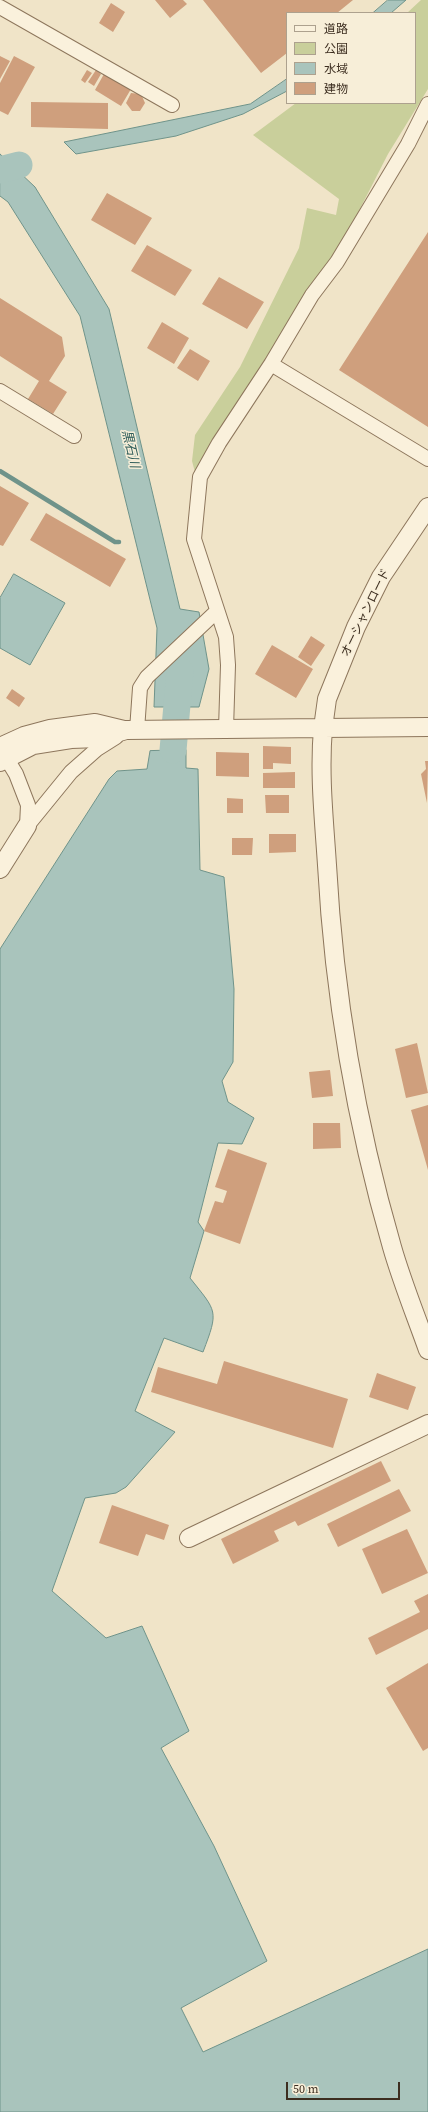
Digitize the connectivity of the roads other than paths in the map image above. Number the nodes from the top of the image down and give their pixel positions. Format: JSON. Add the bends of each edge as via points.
{"nodes":[{"id":1,"x":0,"y":7,"type":"edge"},
{"id":2,"x":428,"y":104,"type":"edge"},
{"id":3,"x":172,"y":105,"type":"dead end"},
{"id":4,"x":271,"y":364,"type":"junction"},
{"id":5,"x":0,"y":391,"type":"edge"},
{"id":6,"x":74,"y":436,"type":"dead end"},
{"id":7,"x":428,"y":459,"type":"edge"},
{"id":8,"x":428,"y":507,"type":"edge"},
{"id":9,"x":217,"y":611,"type":"junction"},
{"id":10,"x":428,"y":727,"type":"edge"},
{"id":11,"x":323,"y":728,"type":"junction"},
{"id":12,"x":226,"y":729,"type":"junction"},
{"id":13,"x":137,"y":730,"type":"junction"},
{"id":14,"x":1,"y":752,"type":"edge"},
{"id":15,"x":27,"y":826,"type":"junction"},
{"id":16,"x":0,"y":869,"type":"edge"},
{"id":17,"x":428,"y":1350,"type":"edge"},
{"id":18,"x":428,"y":1424,"type":"edge"},
{"id":19,"x":189,"y":1538,"type":"dead end"}],
"edges":[{"from":1,"to":3,"type":"street"},
{"from":2,"to":4,"type":"street","via":[[408,144],[337,262],[312,294]]},
{"from":4,"to":7,"type":"street"},
{"from":4,"to":9,"type":"street","via":[[218,443],[200,477],[194,539]]},
{"from":5,"to":6,"type":"street"},
{"from":8,"to":11,"type":"street","name":"オーシャンロード","via":[[381,577],[356,627],[327,699]]},
{"from":9,"to":12,"type":"street","via":[[226,637]]},
{"from":9,"to":13,"type":"street","via":[[147,677],[140,688]]},
{"from":10,"to":11,"type":"street"},
{"from":11,"to":12,"type":"street"},
{"from":11,"to":17,"type":"street","name":"オーシャンロード","via":[[320,761],[328,890],[346,1048],[363,1136],[392,1248]]},
{"from":12,"to":13,"type":"street"},
{"from":13,"to":14,"type":"street","via":[[95,723],[50,729],[24,736]]},
{"from":13,"to":15,"type":"street","via":[[97,749],[71,772]]},
{"from":14,"to":15,"type":"street","via":[[16,774],[28,805]]},
{"from":15,"to":16,"type":"street"},
{"from":18,"to":19,"type":"street"}]}
